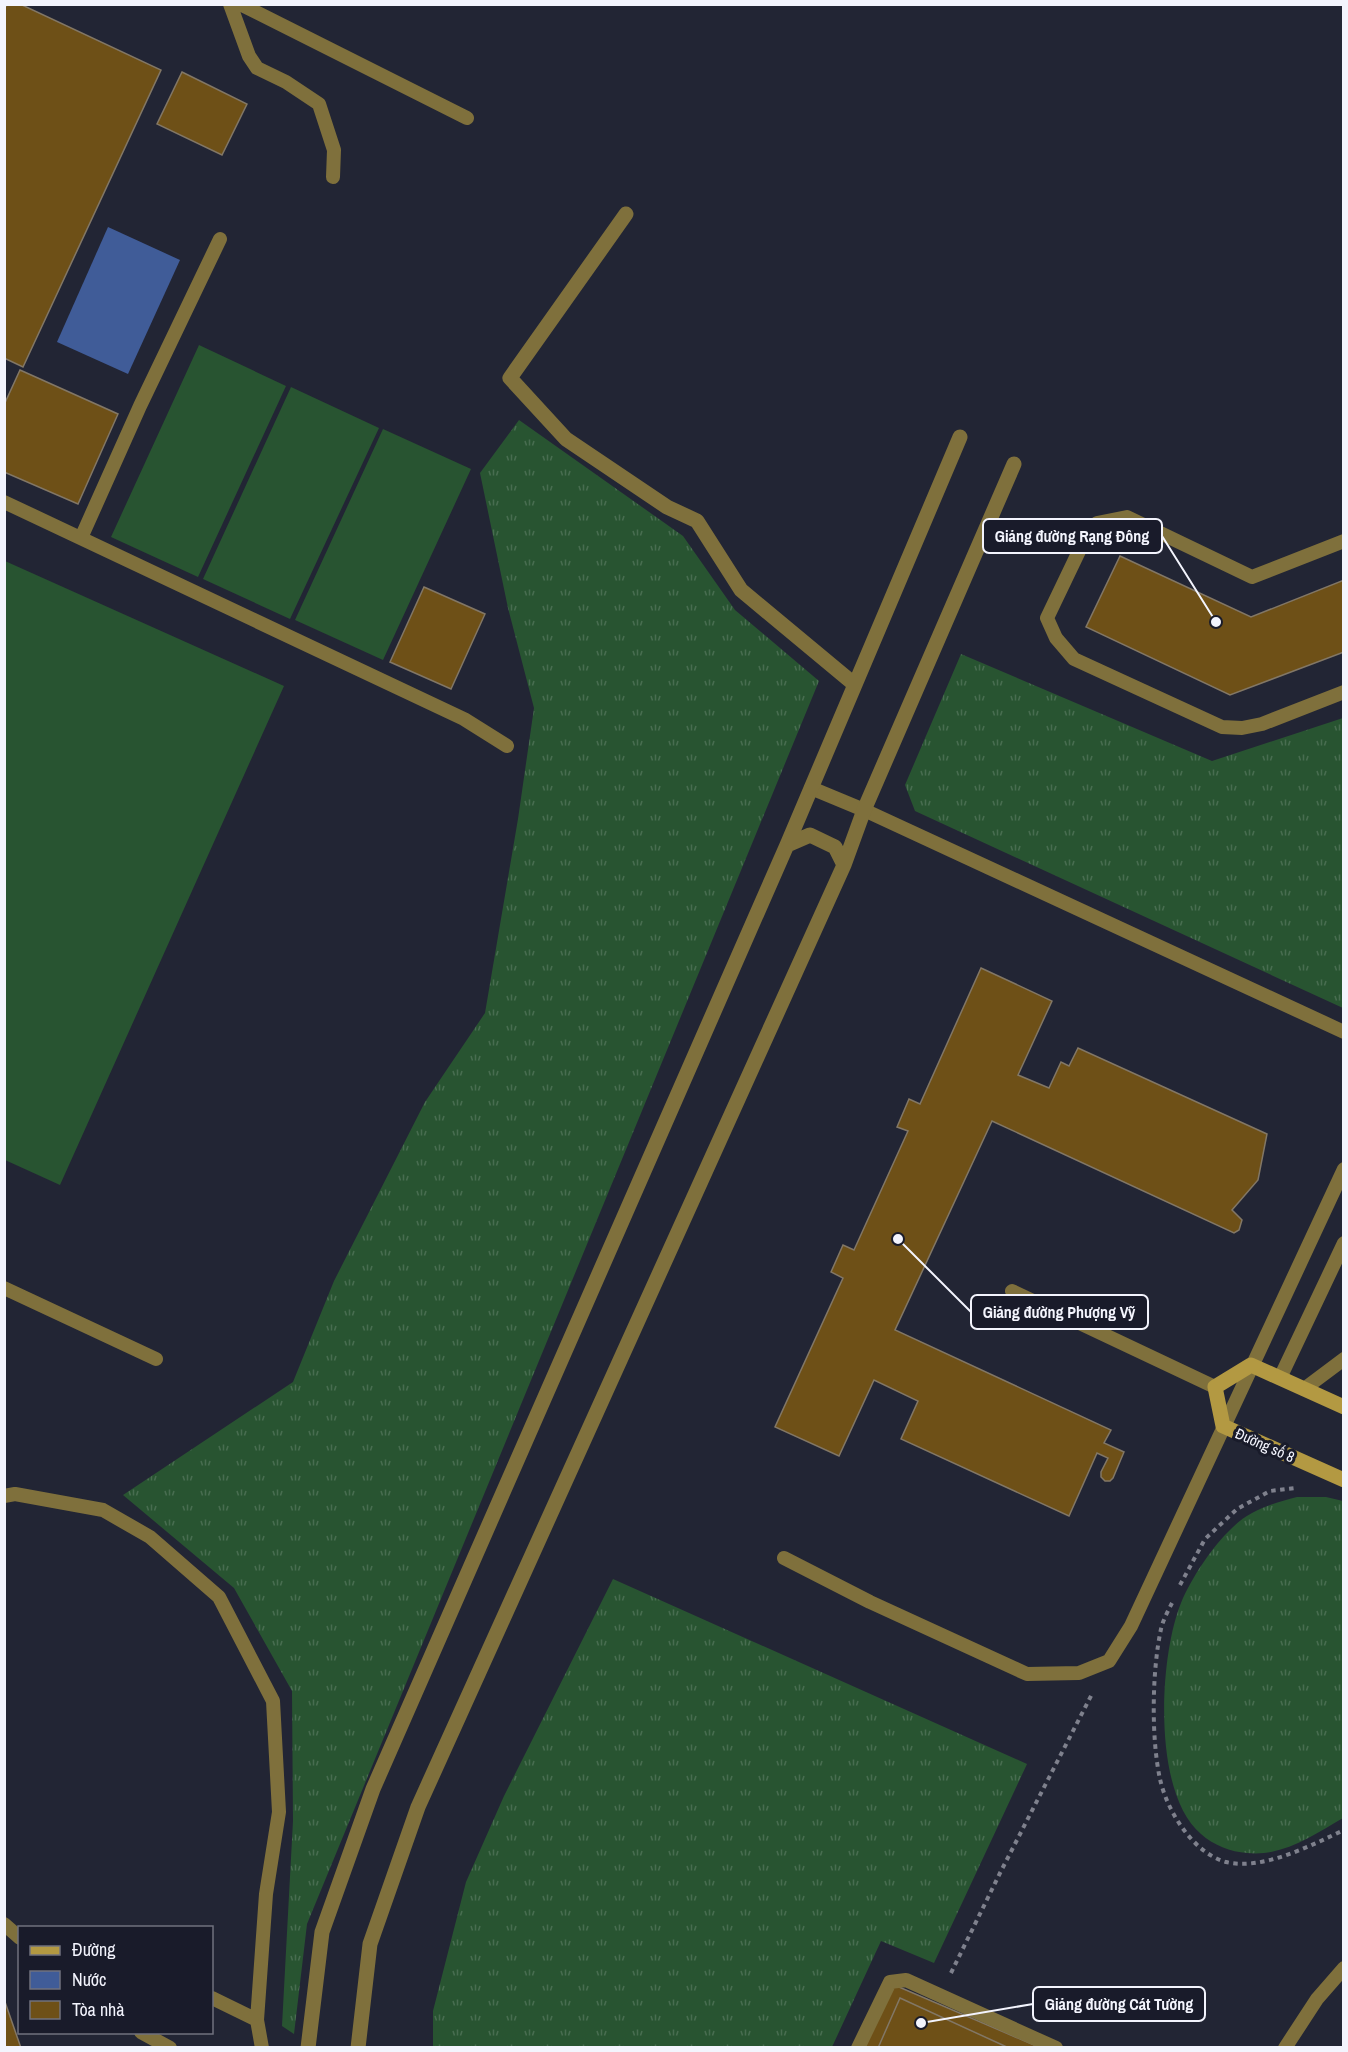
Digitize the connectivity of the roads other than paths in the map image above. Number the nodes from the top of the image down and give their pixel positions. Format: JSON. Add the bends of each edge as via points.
{"nodes":[{"id":1,"x":230,"y":4,"type":"edge"},
{"id":2,"x":240,"y":4,"type":"edge"},
{"id":3,"x":467,"y":118,"type":"dead end"},
{"id":4,"x":333,"y":177,"type":"dead end"},
{"id":5,"x":626,"y":214,"type":"dead end"},
{"id":6,"x":220,"y":240,"type":"dead end"},
{"id":7,"x":960,"y":437,"type":"dead end"},
{"id":8,"x":1014,"y":464,"type":"dead end"},
{"id":9,"x":4,"y":502,"type":"edge"},
{"id":10,"x":81,"y":538,"type":"junction"},
{"id":11,"x":1344,"y":541,"type":"edge"},
{"id":12,"x":854,"y":684,"type":"junction"},
{"id":13,"x":1344,"y":692,"type":"edge"},
{"id":14,"x":507,"y":746,"type":"dead end"},
{"id":15,"x":811,"y":788,"type":"junction"},
{"id":16,"x":864,"y":810,"type":"junction"},
{"id":17,"x":787,"y":845,"type":"junction"},
{"id":18,"x":844,"y":865,"type":"junction"},
{"id":19,"x":1344,"y":1032,"type":"edge"},
{"id":20,"x":1344,"y":1169,"type":"edge"},
{"id":21,"x":1344,"y":1243,"type":"edge"},
{"id":22,"x":4,"y":1288,"type":"edge"},
{"id":23,"x":1012,"y":1291,"type":"dead end"},
{"id":24,"x":156,"y":1359,"type":"dead end"},
{"id":25,"x":1344,"y":1359,"type":"edge"},
{"id":26,"x":1251,"y":1365,"type":"junction"},
{"id":27,"x":1280,"y":1378,"type":"junction"},
{"id":28,"x":1215,"y":1387,"type":"junction"},
{"id":29,"x":1304,"y":1389,"type":"junction"},
{"id":30,"x":1344,"y":1407,"type":"edge"},
{"id":31,"x":1223,"y":1426,"type":"junction"},
{"id":32,"x":1344,"y":1480,"type":"edge"},
{"id":33,"x":4,"y":1496,"type":"edge"},
{"id":34,"x":784,"y":1558,"type":"dead end"},
{"id":35,"x":4,"y":1924,"type":"edge"},
{"id":36,"x":18,"y":1936,"type":"edge"},
{"id":37,"x":1344,"y":1968,"type":"edge"},
{"id":38,"x":213,"y":1998,"type":"edge"},
{"id":39,"x":257,"y":2020,"type":"junction"},
{"id":40,"x":145,"y":2034,"type":"edge"},
{"id":41,"x":170,"y":2048,"type":"edge"},
{"id":42,"x":262,"y":2048,"type":"edge"},
{"id":43,"x":308,"y":2048,"type":"edge"},
{"id":44,"x":358,"y":2048,"type":"edge"},
{"id":45,"x":858,"y":2048,"type":"edge"},
{"id":46,"x":1056,"y":2048,"type":"edge"},
{"id":47,"x":1285,"y":2048,"type":"edge"}],
"edges":[{"from":1,"to":4,"type":"lane","via":[[257,68],[286,81],[319,104],[334,150]]},
{"from":2,"to":3,"type":"lane"},
{"from":5,"to":12,"type":"street","via":[[510,378],[566,439],[667,507],[697,521],[741,590]]},
{"from":6,"to":10,"type":"lane"},
{"from":7,"to":12,"type":"street"},
{"from":8,"to":16,"type":"street"},
{"from":9,"to":10,"type":"lane"},
{"from":10,"to":14,"type":"lane","via":[[464,719]]},
{"from":11,"to":13,"type":"lane","via":[[1252,577],[1127,517],[1097,523],[1047,618],[1056,638],[1074,659],[1222,727],[1262,724]]},
{"from":12,"to":15,"type":"street"},
{"from":15,"to":16,"type":"lane"},
{"from":15,"to":17,"type":"street"},
{"from":16,"to":18,"type":"street"},
{"from":16,"to":19,"type":"lane"},
{"from":17,"to":18,"type":"street","via":[[810,835],[835,847]]},
{"from":17,"to":43,"type":"street","via":[[373,1789],[322,1932]]},
{"from":18,"to":44,"type":"street","via":[[418,1807],[370,1944]]},
{"from":20,"to":26,"type":"lane"},
{"from":21,"to":27,"type":"lane"},
{"from":22,"to":24,"type":"lane"},
{"from":23,"to":28,"type":"lane"},
{"from":25,"to":29,"type":"lane"},
{"from":26,"to":27,"type":"street"},
{"from":26,"to":28,"type":"street"},
{"from":26,"to":31,"type":"lane"},
{"from":27,"to":29,"type":"street"},
{"from":28,"to":31,"type":"street","name":"Đường số 8"},
{"from":29,"to":30,"type":"street"},
{"from":31,"to":32,"type":"street","name":"Đường số 8"},
{"from":31,"to":34,"type":"lane","via":[[1131,1626],[1109,1661],[1079,1673],[1027,1674]]},
{"from":33,"to":39,"type":"lane","via":[[15,1494],[104,1510],[150,1537],[219,1597],[273,1701],[279,1812],[266,1894]]},
{"from":35,"to":36,"type":"lane"},
{"from":37,"to":47,"type":"lane","via":[[1317,1999]]},
{"from":38,"to":39,"type":"lane"},
{"from":39,"to":42,"type":"lane"},
{"from":40,"to":41,"type":"lane"},
{"from":45,"to":46,"type":"lane","via":[[890,1982],[906,1980]]}]}
